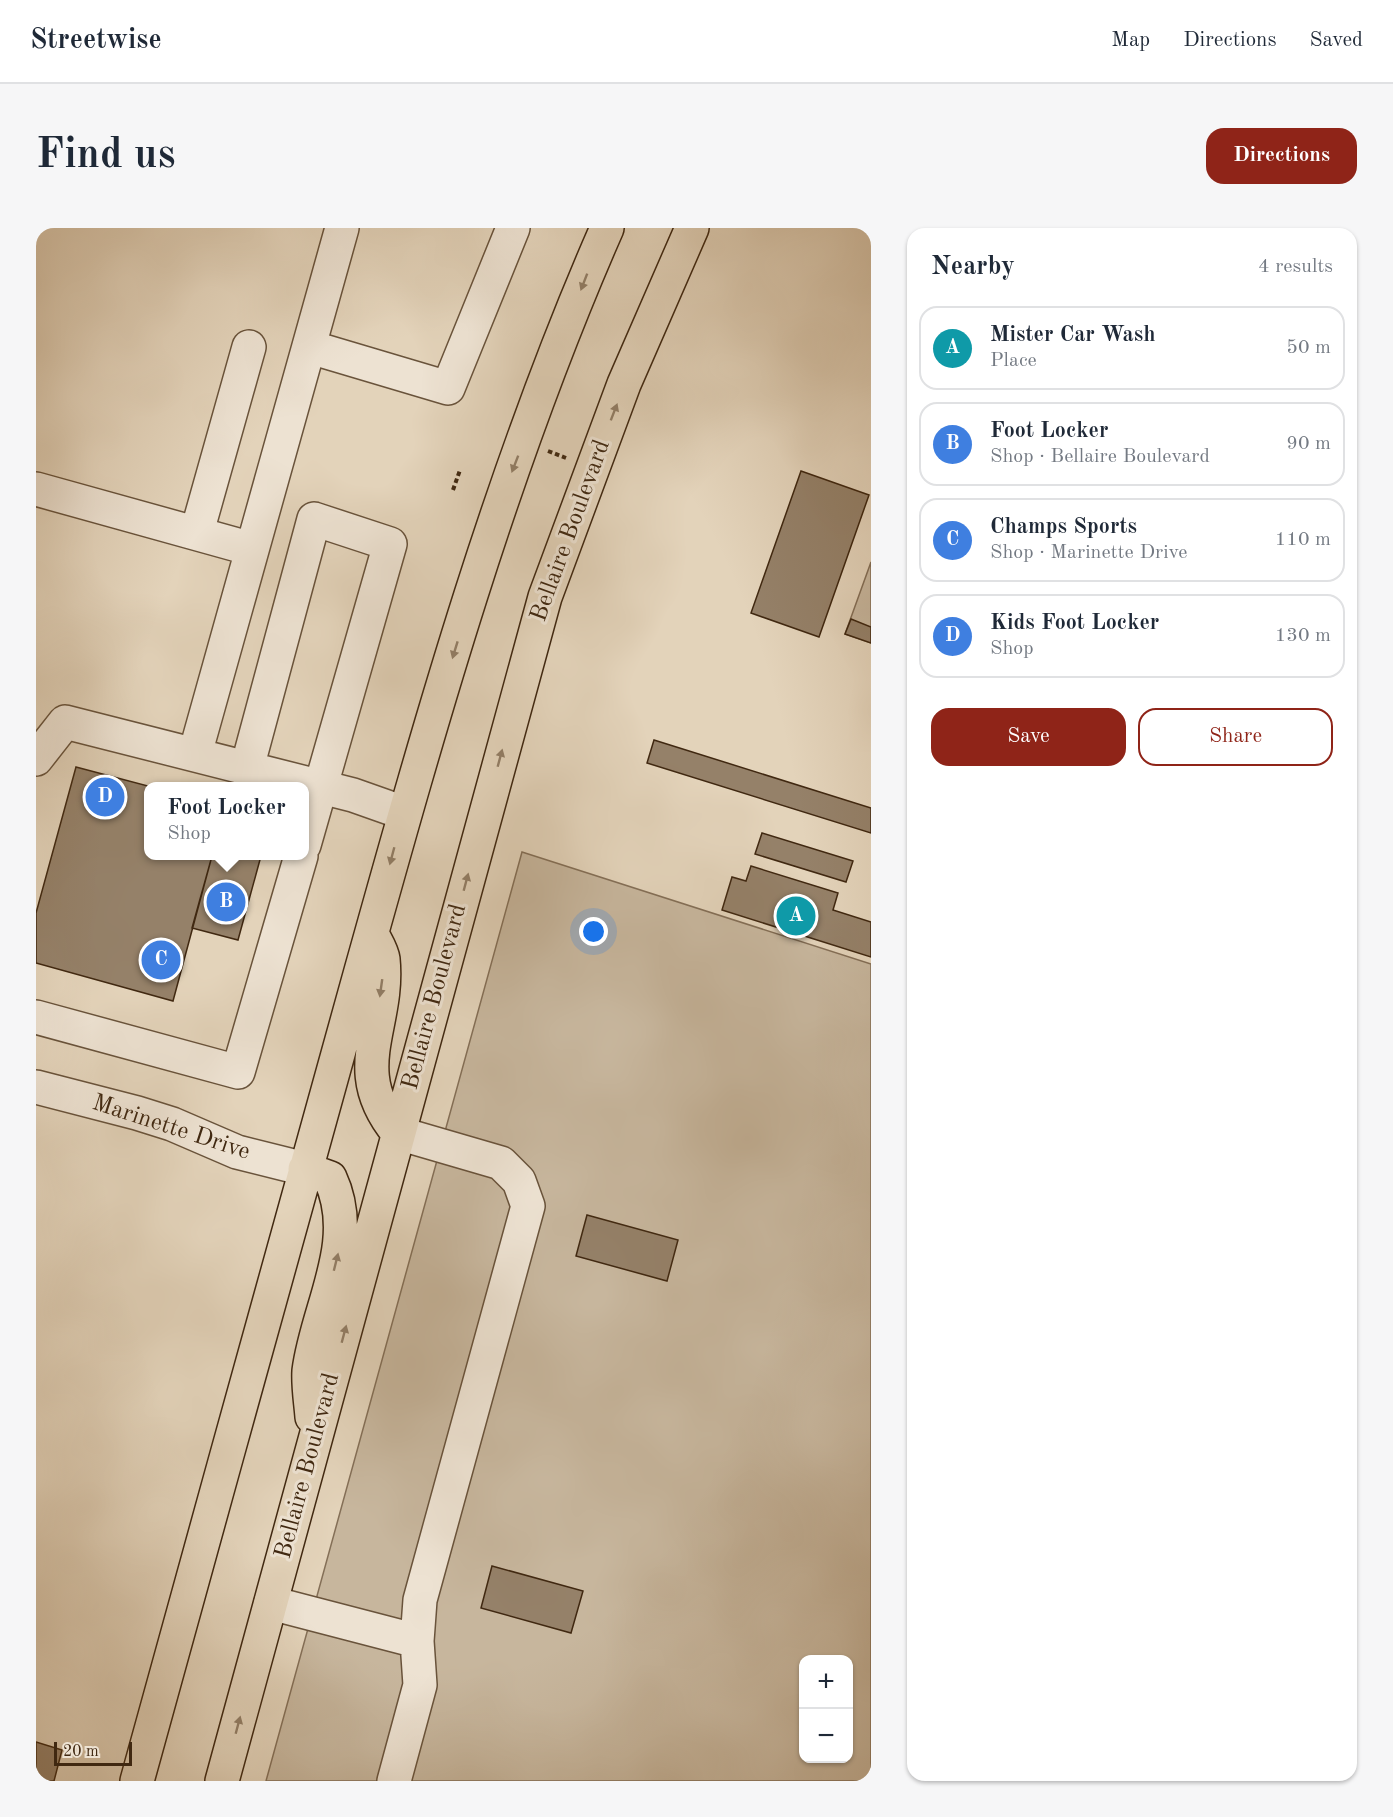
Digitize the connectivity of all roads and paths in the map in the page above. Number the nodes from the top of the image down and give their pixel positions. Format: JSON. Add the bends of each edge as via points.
{"nodes":[{"id":1,"x":342,"y":228,"type":"edge"},
{"id":2,"x":513,"y":228,"type":"edge"},
{"id":3,"x":607,"y":228,"type":"edge"},
{"id":4,"x":692,"y":228,"type":"edge"},
{"id":5,"x":249,"y":347,"type":"dead end"},
{"id":6,"x":310,"y":347,"type":"junction"},
{"id":7,"x":547,"y":451,"type":"dead end"},
{"id":8,"x":573,"y":460,"type":"dead end"},
{"id":9,"x":460,"y":470,"type":"dead end"},
{"id":10,"x":36,"y":489,"type":"edge"},
{"id":11,"x":453,"y":490,"type":"dead end"},
{"id":12,"x":197,"y":532,"type":"junction"},
{"id":13,"x":252,"y":549,"type":"junction"},
{"id":14,"x":195,"y":754,"type":"junction"},
{"id":15,"x":36,"y":759,"type":"edge"},
{"id":16,"x":247,"y":768,"type":"junction"},
{"id":17,"x":302,"y":782,"type":"edge"},
{"id":18,"x":309,"y":784,"type":"edge"},
{"id":19,"x":321,"y":787,"type":"junction"},
{"id":20,"x":404,"y":813,"type":"junction"},
{"id":21,"x":309,"y":828,"type":"edge"},
{"id":22,"x":300,"y":860,"type":"edge"},
{"id":23,"x":372,"y":932,"type":"junction"},
{"id":24,"x":36,"y":1017,"type":"edge"},
{"id":25,"x":36,"y":1086,"type":"edge"},
{"id":26,"x":398,"y":1133,"type":"junction"},
{"id":27,"x":305,"y":1169,"type":"junction"},
{"id":28,"x":314,"y":1443,"type":"junction"},
{"id":29,"x":271,"y":1603,"type":"junction"},
{"id":30,"x":417,"y":1641,"type":"junction"},
{"id":31,"x":137,"y":1781,"type":"edge"},
{"id":32,"x":222,"y":1781,"type":"edge"},
{"id":33,"x":393,"y":1781,"type":"edge"}],
"edges":[{"from":1,"to":6,"type":"street"},
{"from":2,"to":6,"type":"street","via":[[448,387]]},
{"from":3,"to":20,"type":"main road","one_way":true,"via":[[501,502]]},
{"from":26,"to":4,"type":"main road","name":"Bellaire Boulevard","one_way":true,"via":[[555,564],[646,329]]},
{"from":5,"to":12,"type":"street"},
{"from":6,"to":13,"type":"street"},
{"from":7,"to":8,"type":"path"},
{"from":9,"to":11,"type":"path"},
{"from":10,"to":12,"type":"street"},
{"from":12,"to":13,"type":"street"},
{"from":13,"to":14,"type":"street"},
{"from":14,"to":15,"type":"street","via":[[65,722]]},
{"from":14,"to":16,"type":"street"},
{"from":16,"to":17,"type":"street"},
{"from":16,"to":19,"type":"street","via":[[314,519],[390,544]]},
{"from":18,"to":19,"type":"street"},
{"from":19,"to":20,"type":"street"},
{"from":19,"to":21,"type":"street"},
{"from":20,"to":23,"type":"main road","one_way":true},
{"from":22,"to":24,"type":"street","via":[[238,1072]]},
{"from":23,"to":26,"type":"main road","one_way":true,"via":[[383,957],[383,982],[372,1043],[372,1086],[385,1118]]},
{"from":23,"to":27,"type":"main road"},
{"from":25,"to":27,"type":"street","name":"Marinette Drive","via":[[137,1113],[237,1152]]},
{"from":28,"to":26,"type":"main road","name":"Bellaire Boulevard","one_way":true},
{"from":26,"to":30,"type":"street","via":[[501,1163],[519,1181],[528,1206],[420,1600]]},
{"from":28,"to":27,"type":"main road","one_way":true,"via":[[309,1372],[342,1234],[338,1195],[330,1178]]},
{"from":27,"to":31,"type":"main road"},
{"from":28,"to":29,"type":"main road","name":"Bellaire Boulevard"},
{"from":29,"to":30,"type":"street"},
{"from":32,"to":29,"type":"main road","name":"Bellaire Boulevard","one_way":true},
{"from":30,"to":33,"type":"street","via":[[420,1685]]}]}
